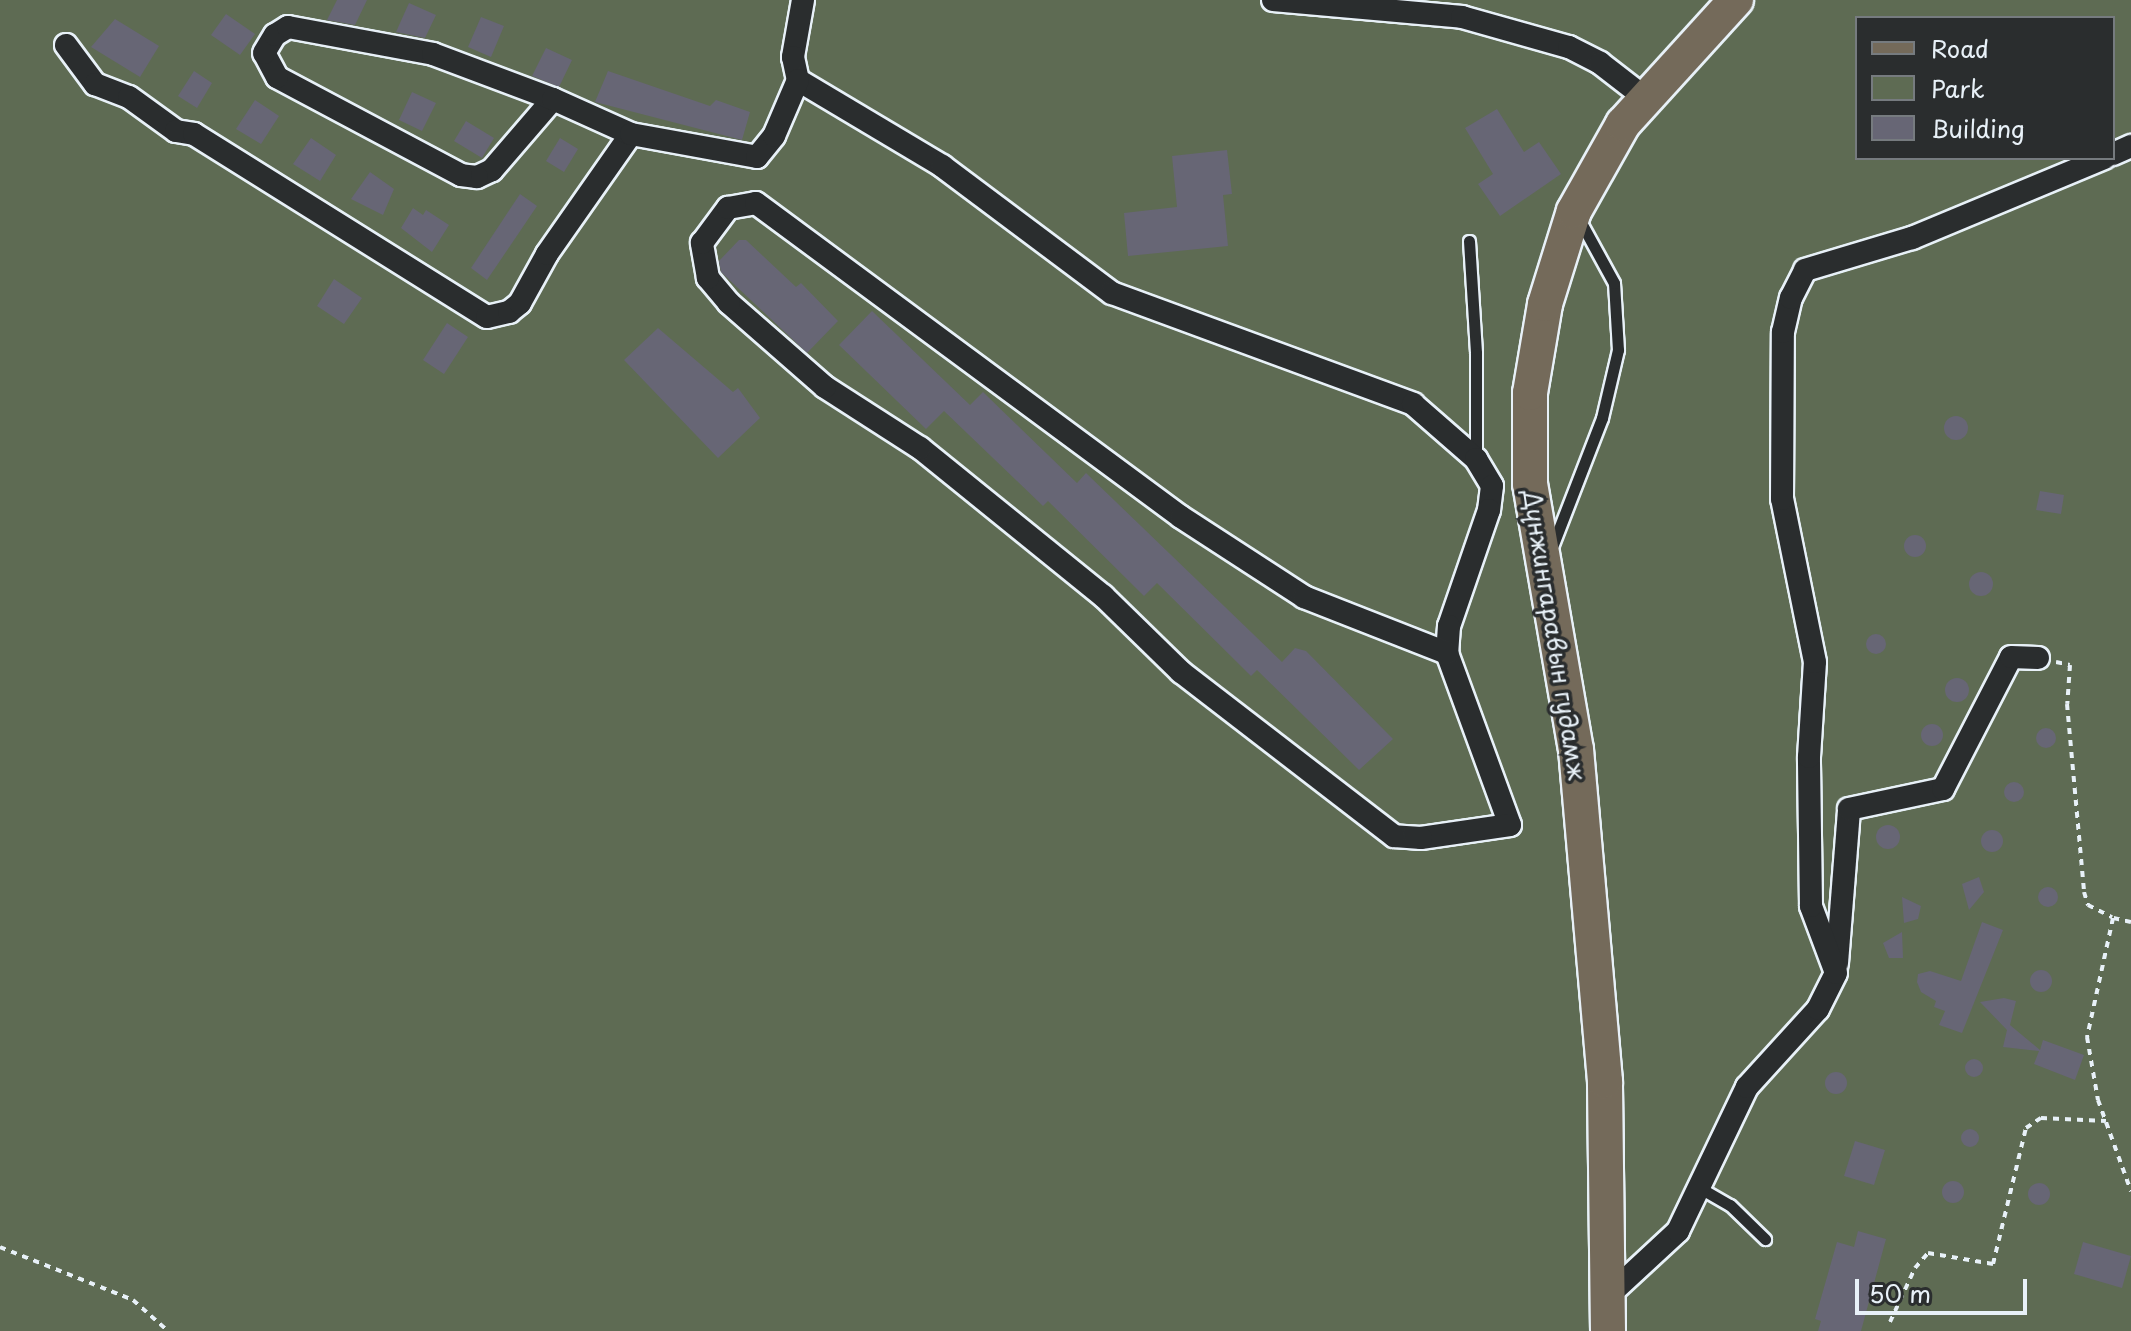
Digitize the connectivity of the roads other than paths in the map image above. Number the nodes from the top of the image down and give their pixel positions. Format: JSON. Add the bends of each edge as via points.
{"nodes":[{"id":1,"x":803,"y":0,"type":"edge"},
{"id":2,"x":1273,"y":0,"type":"edge"},
{"id":3,"x":1736,"y":0,"type":"edge"},
{"id":4,"x":66,"y":45,"type":"dead end"},
{"id":5,"x":798,"y":80,"type":"junction"},
{"id":6,"x":1644,"y":97,"type":"junction"},
{"id":7,"x":553,"y":99,"type":"junction"},
{"id":8,"x":631,"y":134,"type":"junction"},
{"id":9,"x":2099,"y":160,"type":"edge"},
{"id":10,"x":1574,"y":211,"type":"junction"},
{"id":11,"x":1469,"y":241,"type":"dead end"},
{"id":12,"x":1476,"y":459,"type":"junction"},
{"id":13,"x":1530,"y":484,"type":"junction"},
{"id":14,"x":1492,"y":486,"type":"junction"},
{"id":15,"x":1544,"y":566,"type":"junction"},
{"id":16,"x":1447,"y":653,"type":"junction"},
{"id":17,"x":2038,"y":658,"type":"road end"},
{"id":18,"x":1836,"y":973,"type":"junction"},
{"id":19,"x":1700,"y":1188,"type":"junction"},
{"id":20,"x":1765,"y":1239,"type":"dead end"},
{"id":21,"x":1609,"y":1295,"type":"junction"},
{"id":22,"x":1608,"y":1331,"type":"edge"}],
"edges":[{"from":1,"to":5,"type":"street","via":[[793,57]]},
{"from":2,"to":6,"type":"street","via":[[1462,17],[1569,47]]},
{"from":3,"to":6,"type":"main road","name":"Дүнжингаравын гудамж"},
{"from":4,"to":8,"type":"street","via":[[95,84],[129,97],[176,131],[194,134],[487,317],[520,303],[547,254]]},
{"from":5,"to":8,"type":"street","via":[[774,136],[757,157]]},
{"from":5,"to":12,"type":"street","name":"Дүнжингаравын гудамж","via":[[942,166],[1112,293],[1413,404]]},
{"from":6,"to":10,"type":"main road","name":"Дүнжингаравын гудамж"},
{"from":7,"to":7,"type":"street","via":[[433,54],[288,27],[275,35],[264,53],[277,77],[461,175],[477,177],[492,170]]},
{"from":7,"to":8,"type":"street"},
{"from":9,"to":18,"type":"street","via":[[1912,238],[1805,270],[1791,298],[1783,332],[1782,499],[1815,662],[1809,757],[1811,906]]},
{"from":10,"to":13,"type":"main road","name":"Дүнжингаравын гудамж","via":[[1537,349],[1530,393]]},
{"from":10,"to":15,"type":"lane","via":[[1614,283],[1618,350],[1598,429]]},
{"from":11,"to":12,"type":"lane"},
{"from":12,"to":14,"type":"street","name":"Дүнжингаравын гудамж"},
{"from":13,"to":14,"type":"street"},
{"from":13,"to":15,"type":"main road","name":"Дүнжингаравын гудамж"},
{"from":14,"to":16,"type":"street","name":"Дүнжингаравын гудамж","via":[[1489,510],[1449,626]]},
{"from":15,"to":21,"type":"main road","name":"Дүнжингаравын гудамж","via":[[1576,750],[1605,1081]]},
{"from":16,"to":16,"type":"street","name":"Дүнжингаравын гудамж","via":[[1510,825],[1421,838],[1394,836],[1181,672],[1103,596],[920,448],[825,387],[775,345],[708,278],[702,243],[728,208],[756,203],[1193,525],[1304,597]]},
{"from":17,"to":18,"type":"street","via":[[2011,657],[1943,789],[1849,809]]},
{"from":18,"to":19,"type":"street","via":[[1818,1009],[1747,1087]]},
{"from":19,"to":20,"type":"lane","via":[[1730,1205]]},
{"from":19,"to":21,"type":"street","via":[[1660,1252]]},
{"from":21,"to":22,"type":"main road","name":"Дүнжингаравын гудамж"}]}
